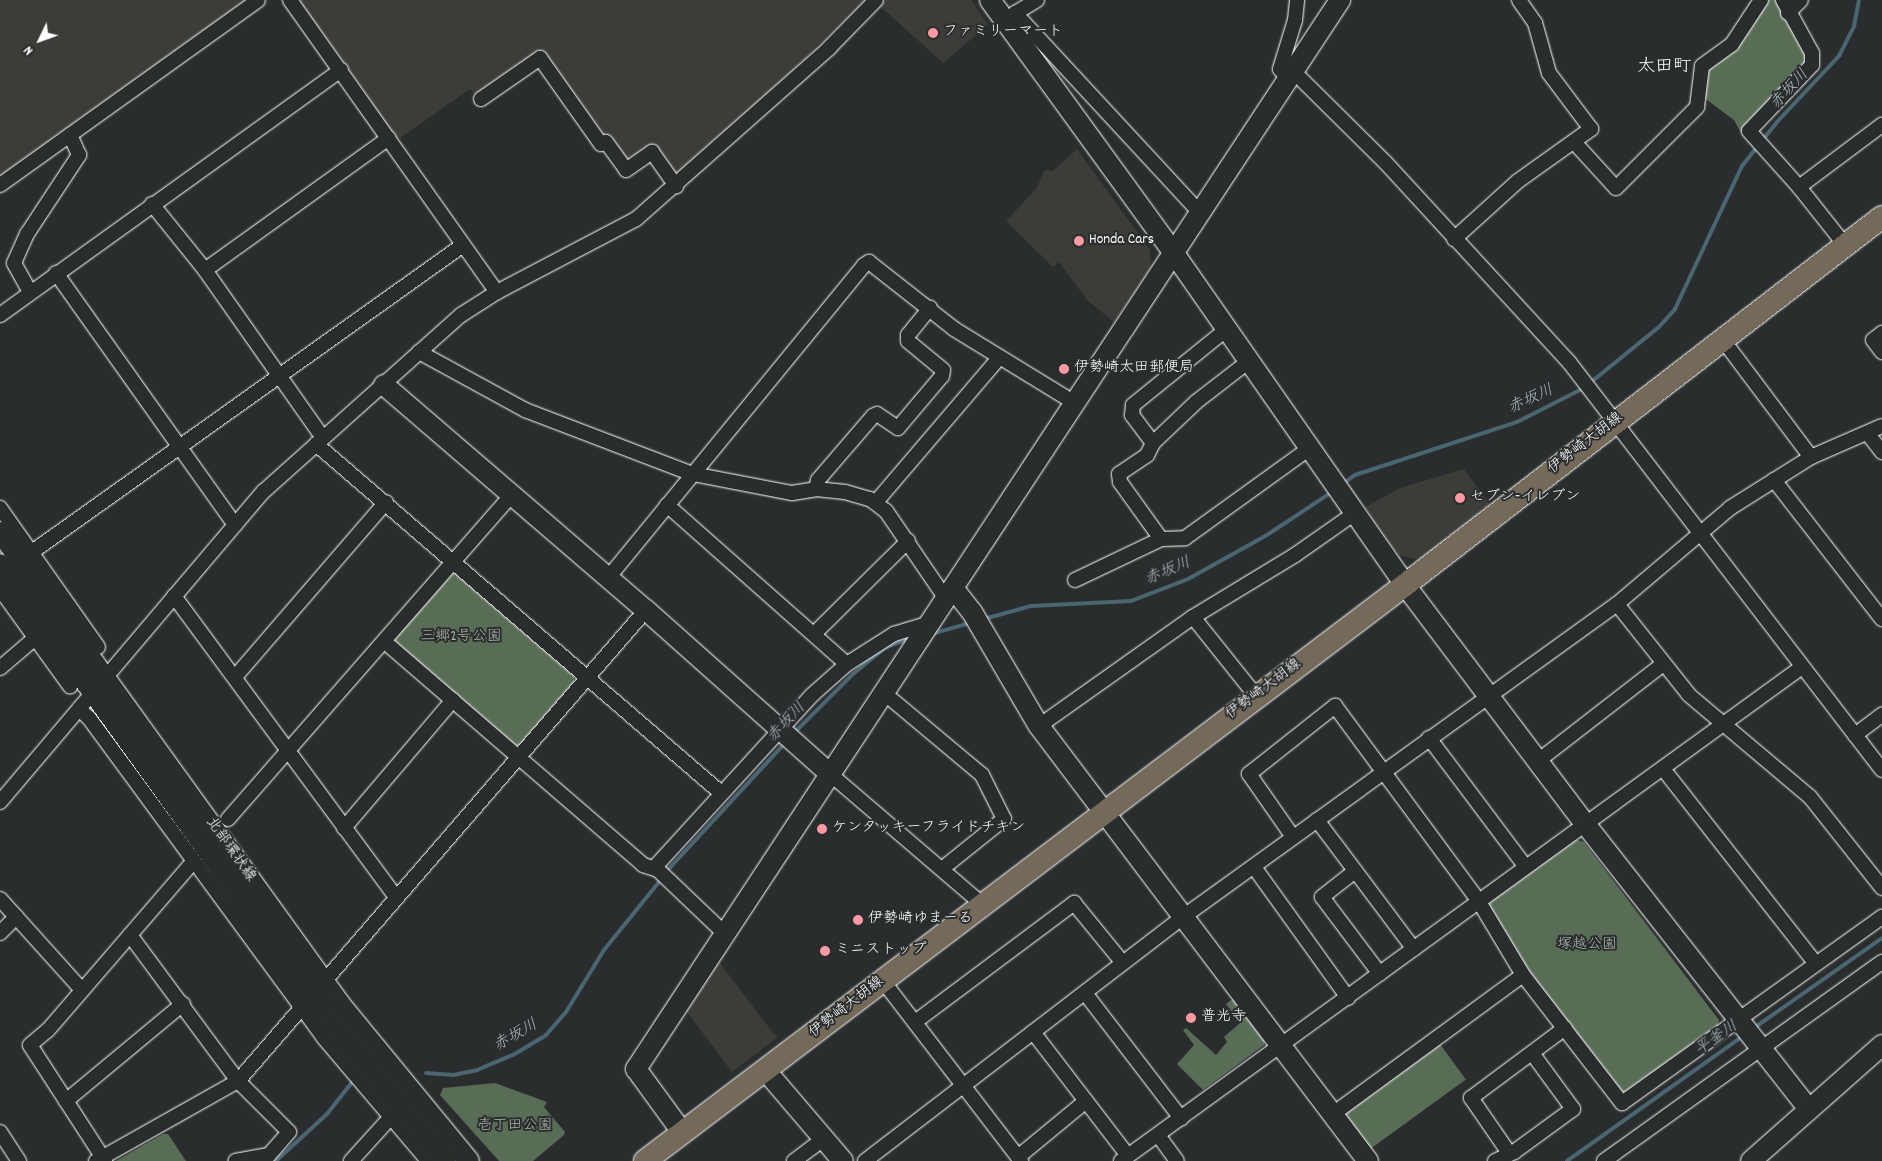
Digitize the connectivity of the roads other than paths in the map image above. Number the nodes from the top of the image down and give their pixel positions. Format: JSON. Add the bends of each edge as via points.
{"nodes":[{"id":1,"x":258,"y":0,"type":"edge"},
{"id":2,"x":290,"y":0,"type":"edge"},
{"id":3,"x":876,"y":0,"type":"edge"},
{"id":4,"x":990,"y":0,"type":"edge"},
{"id":5,"x":1037,"y":0,"type":"edge"},
{"id":6,"x":1297,"y":0,"type":"edge"},
{"id":7,"x":1340,"y":0,"type":"edge"},
{"id":8,"x":1519,"y":0,"type":"edge"},
{"id":9,"x":1761,"y":0,"type":"edge"},
{"id":10,"x":1801,"y":0,"type":"edge"},
{"id":11,"x":1785,"y":6,"type":"edge"},
{"id":12,"x":341,"y":70,"type":"junction"},
{"id":13,"x":1290,"y":74,"type":"junction"},
{"id":14,"x":482,"y":99,"type":"dead end"},
{"id":15,"x":1882,"y":125,"type":"edge"},
{"id":16,"x":70,"y":135,"type":"junction"},
{"id":17,"x":389,"y":138,"type":"junction"},
{"id":18,"x":1574,"y":142,"type":"junction"},
{"id":19,"x":0,"y":185,"type":"edge"},
{"id":20,"x":676,"y":186,"type":"junction"},
{"id":21,"x":1800,"y":186,"type":"junction"},
{"id":22,"x":152,"y":204,"type":"junction"},
{"id":23,"x":1200,"y":213,"type":"junction"},
{"id":24,"x":1882,"y":217,"type":"edge"},
{"id":25,"x":1454,"y":239,"type":"junction"},
{"id":26,"x":463,"y":245,"type":"junction"},
{"id":27,"x":1845,"y":245,"type":"junction"},
{"id":28,"x":1173,"y":252,"type":"junction"},
{"id":29,"x":205,"y":270,"type":"junction"},
{"id":30,"x":56,"y":273,"type":"junction"},
{"id":31,"x":30,"y":292,"type":"junction"},
{"id":32,"x":497,"y":292,"type":"junction"},
{"id":33,"x":930,"y":308,"type":"junction"},
{"id":34,"x":0,"y":315,"type":"edge"},
{"id":35,"x":1227,"y":329,"type":"junction"},
{"id":36,"x":1882,"y":333,"type":"edge"},
{"id":37,"x":1723,"y":340,"type":"junction"},
{"id":38,"x":419,"y":352,"type":"junction"},
{"id":39,"x":1882,"y":352,"type":"edge"},
{"id":40,"x":999,"y":358,"type":"junction"},
{"id":41,"x":1249,"y":361,"type":"junction"},
{"id":42,"x":280,"y":376,"type":"junction"},
{"id":43,"x":384,"y":385,"type":"junction"},
{"id":44,"x":1073,"y":402,"type":"junction"},
{"id":45,"x":1617,"y":420,"type":"junction"},
{"id":46,"x":1882,"y":426,"type":"edge"},
{"id":47,"x":1868,"y":434,"type":"junction"},
{"id":48,"x":320,"y":441,"type":"junction"},
{"id":49,"x":1153,"y":443,"type":"junction"},
{"id":50,"x":181,"y":448,"type":"junction"},
{"id":51,"x":1310,"y":448,"type":"junction"},
{"id":52,"x":1882,"y":452,"type":"edge"},
{"id":53,"x":1812,"y":458,"type":"junction"},
{"id":54,"x":693,"y":474,"type":"junction"},
{"id":55,"x":1774,"y":480,"type":"junction"},
{"id":56,"x":816,"y":489,"type":"junction"},
{"id":57,"x":511,"y":496,"type":"junction"},
{"id":58,"x":386,"y":502,"type":"junction"},
{"id":59,"x":876,"y":502,"type":"junction"},
{"id":60,"x":667,"y":505,"type":"junction"},
{"id":61,"x":0,"y":508,"type":"edge"},
{"id":62,"x":1355,"y":513,"type":"junction"},
{"id":63,"x":235,"y":525,"type":"junction"},
{"id":64,"x":5,"y":527,"type":"edge"},
{"id":65,"x":1699,"y":533,"type":"junction"},
{"id":66,"x":1161,"y":539,"type":"junction"},
{"id":67,"x":908,"y":540,"type":"junction"},
{"id":68,"x":37,"y":560,"type":"junction"},
{"id":69,"x":454,"y":562,"type":"junction"},
{"id":70,"x":0,"y":564,"type":"edge"},
{"id":71,"x":608,"y":578,"type":"junction"},
{"id":72,"x":1075,"y":580,"type":"dead end"},
{"id":73,"x":1405,"y":585,"type":"junction"},
{"id":74,"x":0,"y":589,"type":"edge"},
{"id":75,"x":42,"y":591,"type":"junction"},
{"id":76,"x":949,"y":594,"type":"junction"},
{"id":77,"x":174,"y":596,"type":"junction"},
{"id":78,"x":1617,"y":604,"type":"junction"},
{"id":79,"x":646,"y":610,"type":"junction"},
{"id":80,"x":1193,"y":617,"type":"junction"},
{"id":81,"x":1882,"y":619,"type":"edge"},
{"id":82,"x":930,"y":623,"type":"junction"},
{"id":83,"x":815,"y":633,"type":"junction"},
{"id":84,"x":385,"y":642,"type":"junction"},
{"id":85,"x":39,"y":643,"type":"junction"},
{"id":86,"x":98,"y":647,"type":"dead end"},
{"id":87,"x":71,"y":664,"type":"junction"},
{"id":88,"x":847,"y":664,"type":"junction"},
{"id":89,"x":1663,"y":664,"type":"junction"},
{"id":90,"x":1802,"y":667,"type":"junction"},
{"id":91,"x":0,"y":668,"type":"edge"},
{"id":92,"x":235,"y":677,"type":"junction"},
{"id":93,"x":588,"y":678,"type":"junction"},
{"id":94,"x":98,"y":685,"type":"junction"},
{"id":95,"x":70,"y":686,"type":"dead end"},
{"id":96,"x":884,"y":692,"type":"junction"},
{"id":97,"x":1489,"y":695,"type":"junction"},
{"id":98,"x":1256,"y":696,"type":"junction"},
{"id":99,"x":453,"y":700,"type":"junction"},
{"id":100,"x":79,"y":709,"type":"junction"},
{"id":101,"x":1882,"y":714,"type":"edge"},
{"id":102,"x":1726,"y":724,"type":"junction"},
{"id":103,"x":1039,"y":726,"type":"junction"},
{"id":104,"x":782,"y":732,"type":"junction"},
{"id":105,"x":1856,"y":735,"type":"junction"},
{"id":106,"x":1429,"y":738,"type":"junction"},
{"id":107,"x":289,"y":754,"type":"junction"},
{"id":108,"x":519,"y":759,"type":"junction"},
{"id":109,"x":1538,"y":761,"type":"junction"},
{"id":110,"x":1664,"y":770,"type":"junction"},
{"id":111,"x":1882,"y":770,"type":"edge"},
{"id":112,"x":1382,"y":772,"type":"junction"},
{"id":113,"x":829,"y":773,"type":"junction"},
{"id":114,"x":721,"y":793,"type":"junction"},
{"id":115,"x":0,"y":802,"type":"edge"},
{"id":116,"x":1104,"y":812,"type":"junction"},
{"id":117,"x":228,"y":820,"type":"dead end"},
{"id":118,"x":1317,"y":820,"type":"junction"},
{"id":119,"x":1586,"y":824,"type":"junction"},
{"id":120,"x":344,"y":828,"type":"junction"},
{"id":121,"x":1293,"y":837,"type":"junction"},
{"id":122,"x":194,"y":861,"type":"junction"},
{"id":123,"x":1526,"y":867,"type":"junction"},
{"id":124,"x":654,"y":868,"type":"junction"},
{"id":125,"x":943,"y":868,"type":"junction"},
{"id":126,"x":1254,"y":868,"type":"junction"},
{"id":127,"x":1355,"y":871,"type":"junction"},
{"id":128,"x":1882,"y":888,"type":"edge"},
{"id":129,"x":397,"y":898,"type":"junction"},
{"id":130,"x":0,"y":900,"type":"edge"},
{"id":131,"x":1478,"y":900,"type":"junction"},
{"id":132,"x":982,"y":904,"type":"junction"},
{"id":133,"x":16,"y":917,"type":"junction"},
{"id":134,"x":1183,"y":917,"type":"junction"},
{"id":135,"x":1882,"y":918,"type":"edge"},
{"id":136,"x":723,"y":932,"type":"junction"},
{"id":137,"x":0,"y":933,"type":"edge"},
{"id":138,"x":130,"y":934,"type":"junction"},
{"id":139,"x":1414,"y":949,"type":"junction"},
{"id":140,"x":1882,"y":962,"type":"edge"},
{"id":141,"x":1123,"y":963,"type":"junction"},
{"id":142,"x":1816,"y":964,"type":"junction"},
{"id":143,"x":1380,"y":974,"type":"junction"},
{"id":144,"x":1523,"y":975,"type":"junction"},
{"id":145,"x":882,"y":981,"type":"junction"},
{"id":146,"x":82,"y":990,"type":"junction"},
{"id":147,"x":1085,"y":993,"type":"junction"},
{"id":148,"x":312,"y":995,"type":"junction"},
{"id":149,"x":1348,"y":998,"type":"junction"},
{"id":150,"x":183,"y":1004,"type":"junction"},
{"id":151,"x":1742,"y":1020,"type":"junction"},
{"id":152,"x":915,"y":1022,"type":"junction"},
{"id":153,"x":1565,"y":1028,"type":"junction"},
{"id":154,"x":1033,"y":1032,"type":"junction"},
{"id":155,"x":1760,"y":1045,"type":"junction"},
{"id":156,"x":1882,"y":1045,"type":"edge"},
{"id":157,"x":1280,"y":1046,"type":"junction"},
{"id":158,"x":1532,"y":1053,"type":"junction"},
{"id":159,"x":766,"y":1071,"type":"junction"},
{"id":160,"x":238,"y":1081,"type":"junction"},
{"id":161,"x":963,"y":1084,"type":"junction"},
{"id":162,"x":66,"y":1101,"type":"junction"},
{"id":163,"x":1086,"y":1101,"type":"junction"},
{"id":164,"x":1808,"y":1108,"type":"junction"},
{"id":165,"x":1333,"y":1114,"type":"junction"},
{"id":166,"x":390,"y":1118,"type":"junction"},
{"id":167,"x":1180,"y":1118,"type":"junction"},
{"id":168,"x":0,"y":1132,"type":"edge"},
{"id":169,"x":682,"y":1132,"type":"junction"},
{"id":170,"x":1158,"y":1134,"type":"junction"},
{"id":171,"x":823,"y":1139,"type":"junction"},
{"id":172,"x":1509,"y":1153,"type":"junction"},
{"id":173,"x":1124,"y":1158,"type":"edge"},
{"id":174,"x":1360,"y":1158,"type":"edge"},
{"id":175,"x":1020,"y":1159,"type":"edge"},
{"id":176,"x":101,"y":1160,"type":"edge"},
{"id":177,"x":17,"y":1161,"type":"edge"},
{"id":178,"x":236,"y":1161,"type":"edge"},
{"id":179,"x":352,"y":1161,"type":"edge"},
{"id":180,"x":428,"y":1161,"type":"edge"},
{"id":181,"x":446,"y":1161,"type":"edge"},
{"id":182,"x":469,"y":1161,"type":"edge"},
{"id":183,"x":645,"y":1161,"type":"edge"},
{"id":184,"x":794,"y":1161,"type":"edge"},
{"id":185,"x":844,"y":1161,"type":"edge"},
{"id":186,"x":865,"y":1161,"type":"edge"},
{"id":187,"x":1177,"y":1161,"type":"edge"},
{"id":188,"x":1495,"y":1161,"type":"edge"},
{"id":189,"x":1605,"y":1161,"type":"edge"},
{"id":190,"x":1751,"y":1161,"type":"edge"}],
"edges":[{"from":1,"to":16,"type":"street"},
{"from":2,"to":12,"type":"street"},
{"from":3,"to":20,"type":"street","via":[[829,48]]},
{"from":4,"to":28,"type":"street"},
{"from":5,"to":23,"type":"street","via":[[1015,13]]},
{"from":6,"to":13,"type":"street","via":[[1295,20],[1280,69]]},
{"from":7,"to":13,"type":"street"},
{"from":8,"to":18,"type":"street","via":[[1535,23],[1549,73],[1590,129]]},
{"from":9,"to":18,"type":"street","via":[[1732,44],[1702,66],[1698,107],[1616,188]]},
{"from":10,"to":11,"type":"street"},
{"from":11,"to":21,"type":"street","via":[[1812,53],[1812,65],[1750,132]]},
{"from":12,"to":17,"type":"street"},
{"from":12,"to":22,"type":"street"},
{"from":13,"to":23,"type":"street"},
{"from":13,"to":25,"type":"street","via":[[1385,162]]},
{"from":14,"to":20,"type":"street","via":[[540,58],[601,144],[606,142],[626,170],[652,152]]},
{"from":15,"to":21,"type":"street"},
{"from":16,"to":19,"type":"street"},
{"from":16,"to":31,"type":"street","via":[[79,155],[27,234],[14,263]]},
{"from":17,"to":26,"type":"street"},
{"from":17,"to":29,"type":"street"},
{"from":18,"to":25,"type":"street","via":[[1518,180]]},
{"from":20,"to":32,"type":"street","via":[[636,219]]},
{"from":21,"to":27,"type":"street"},
{"from":22,"to":29,"type":"street"},
{"from":22,"to":30,"type":"street"},
{"from":23,"to":28,"type":"street"},
{"from":24,"to":27,"type":"main road","name":"伊勢崎大胡線"},
{"from":25,"to":45,"type":"street","via":[[1569,362]]},
{"from":26,"to":32,"type":"street"},
{"from":26,"to":42,"type":"street"},
{"from":27,"to":37,"type":"main road","name":"伊勢崎大胡線"},
{"from":28,"to":35,"type":"street"},
{"from":28,"to":44,"type":"street"},
{"from":29,"to":42,"type":"street"},
{"from":30,"to":31,"type":"street"},
{"from":30,"to":50,"type":"street"},
{"from":31,"to":34,"type":"street"},
{"from":32,"to":38,"type":"street","via":[[461,315]]},
{"from":33,"to":40,"type":"street","via":[[954,329]]},
{"from":33,"to":54,"type":"street","via":[[869,262],[864,265]]},
{"from":33,"to":56,"type":"street","via":[[908,335],[908,341],[943,370],[942,376],[898,428],[877,414],[873,416],[818,480]]},
{"from":35,"to":41,"type":"street"},
{"from":35,"to":49,"type":"street","via":[[1133,405],[1132,414]]},
{"from":36,"to":39,"type":"street","via":[[1873,340]]},
{"from":37,"to":45,"type":"main road","name":"伊勢崎大胡線"},
{"from":37,"to":53,"type":"street"},
{"from":38,"to":43,"type":"street"},
{"from":38,"to":54,"type":"street","via":[[525,410]]},
{"from":40,"to":44,"type":"street"},
{"from":40,"to":59,"type":"street"},
{"from":41,"to":49,"type":"street","via":[[1196,402]]},
{"from":41,"to":51,"type":"street"},
{"from":42,"to":48,"type":"street"},
{"from":42,"to":50,"type":"street"},
{"from":43,"to":48,"type":"street"},
{"from":43,"to":57,"type":"street"},
{"from":44,"to":76,"type":"street"},
{"from":45,"to":65,"type":"street"},
{"from":45,"to":73,"type":"main road","name":"伊勢崎大胡線"},
{"from":46,"to":47,"type":"street"},
{"from":47,"to":52,"type":"street"},
{"from":47,"to":53,"type":"street"},
{"from":48,"to":58,"type":"street"},
{"from":48,"to":63,"type":"street","via":[[264,491]]},
{"from":49,"to":66,"type":"street","via":[[1147,455],[1119,474],[1120,482]]},
{"from":50,"to":63,"type":"street"},
{"from":50,"to":68,"type":"street"},
{"from":51,"to":62,"type":"street"},
{"from":51,"to":66,"type":"street","via":[[1185,538]]},
{"from":53,"to":55,"type":"street"},
{"from":54,"to":56,"type":"street","via":[[792,493]]},
{"from":54,"to":60,"type":"street"},
{"from":55,"to":65,"type":"street","via":[[1730,508]]},
{"from":55,"to":81,"type":"street"},
{"from":56,"to":59,"type":"street","via":[[845,492]]},
{"from":57,"to":69,"type":"street"},
{"from":57,"to":71,"type":"street"},
{"from":58,"to":69,"type":"street"},
{"from":58,"to":92,"type":"street"},
{"from":59,"to":67,"type":"street"},
{"from":60,"to":71,"type":"street"},
{"from":60,"to":83,"type":"street"},
{"from":61,"to":64,"type":"street"},
{"from":62,"to":73,"type":"street"},
{"from":62,"to":80,"type":"street","via":[[1295,555]]},
{"from":63,"to":77,"type":"street"},
{"from":64,"to":68,"type":"street"},
{"from":64,"to":75,"type":"street","name":"北部環状線"},
{"from":65,"to":78,"type":"street"},
{"from":65,"to":90,"type":"street"},
{"from":66,"to":72,"type":"street"},
{"from":67,"to":76,"type":"street"},
{"from":67,"to":83,"type":"street"},
{"from":68,"to":75,"type":"street"},
{"from":68,"to":86,"type":"street"},
{"from":69,"to":84,"type":"street"},
{"from":69,"to":93,"type":"street"},
{"from":70,"to":87,"type":"street","name":"北部環状線"},
{"from":71,"to":79,"type":"street"},
{"from":73,"to":97,"type":"street"},
{"from":73,"to":98,"type":"main road","name":"伊勢崎大胡線"},
{"from":74,"to":85,"type":"street"},
{"from":75,"to":94,"type":"street","name":"北部環状線"},
{"from":76,"to":82,"type":"street"},
{"from":76,"to":103,"type":"street","via":[[977,621]]},
{"from":77,"to":92,"type":"street"},
{"from":77,"to":94,"type":"street"},
{"from":78,"to":89,"type":"street"},
{"from":78,"to":97,"type":"street"},
{"from":79,"to":93,"type":"street"},
{"from":79,"to":104,"type":"street"},
{"from":80,"to":98,"type":"street"},
{"from":80,"to":103,"type":"street"},
{"from":82,"to":88,"type":"street","via":[[894,634]]},
{"from":82,"to":96,"type":"street"},
{"from":83,"to":88,"type":"street"},
{"from":84,"to":99,"type":"street"},
{"from":84,"to":107,"type":"street"},
{"from":85,"to":87,"type":"street"},
{"from":85,"to":91,"type":"street"},
{"from":85,"to":95,"type":"street"},
{"from":87,"to":94,"type":"street","name":"北部環状線"},
{"from":88,"to":104,"type":"street"},
{"from":89,"to":102,"type":"street","via":[[1689,695]]},
{"from":89,"to":109,"type":"street"},
{"from":90,"to":102,"type":"street"},
{"from":90,"to":105,"type":"street"},
{"from":92,"to":107,"type":"street"},
{"from":93,"to":108,"type":"street"},
{"from":93,"to":114,"type":"street"},
{"from":94,"to":100,"type":"street"},
{"from":94,"to":148,"type":"street","name":"北部環状線"},
{"from":96,"to":113,"type":"street"},
{"from":96,"to":125,"type":"street","via":[[982,774],[1004,819]]},
{"from":97,"to":106,"type":"street"},
{"from":97,"to":109,"type":"street"},
{"from":98,"to":116,"type":"main road","name":"伊勢崎大胡線"},
{"from":99,"to":108,"type":"street"},
{"from":99,"to":120,"type":"street"},
{"from":100,"to":115,"type":"street"},
{"from":100,"to":122,"type":"street","via":[[90,718]]},
{"from":101,"to":105,"type":"street"},
{"from":102,"to":110,"type":"street"},
{"from":102,"to":128,"type":"street","via":[[1810,798]]},
{"from":103,"to":116,"type":"street"},
{"from":104,"to":113,"type":"street"},
{"from":104,"to":114,"type":"street"},
{"from":105,"to":111,"type":"street"},
{"from":106,"to":112,"type":"street"},
{"from":106,"to":123,"type":"street"},
{"from":107,"to":117,"type":"street"},
{"from":107,"to":120,"type":"street"},
{"from":108,"to":124,"type":"street","via":[[642,865]]},
{"from":108,"to":129,"type":"street"},
{"from":109,"to":119,"type":"street"},
{"from":110,"to":119,"type":"street"},
{"from":110,"to":142,"type":"street"},
{"from":112,"to":118,"type":"street"},
{"from":112,"to":121,"type":"street","via":[[1335,706],[1249,774]]},
{"from":112,"to":131,"type":"street"},
{"from":113,"to":125,"type":"street"},
{"from":113,"to":136,"type":"street"},
{"from":114,"to":124,"type":"street"},
{"from":116,"to":132,"type":"main road","name":"伊勢崎大胡線"},
{"from":116,"to":134,"type":"street"},
{"from":118,"to":121,"type":"street"},
{"from":118,"to":127,"type":"street"},
{"from":119,"to":123,"type":"street"},
{"from":119,"to":151,"type":"street"},
{"from":120,"to":129,"type":"street"},
{"from":121,"to":126,"type":"street"},
{"from":122,"to":138,"type":"street"},
{"from":122,"to":148,"type":"street"},
{"from":123,"to":131,"type":"street"},
{"from":124,"to":136,"type":"street"},
{"from":125,"to":132,"type":"street"},
{"from":126,"to":134,"type":"street"},
{"from":126,"to":149,"type":"street"},
{"from":127,"to":139,"type":"street"},
{"from":127,"to":143,"type":"street","via":[[1322,897]]},
{"from":129,"to":148,"type":"street"},
{"from":130,"to":133,"type":"street"},
{"from":131,"to":139,"type":"street"},
{"from":131,"to":144,"type":"street"},
{"from":132,"to":145,"type":"main road","name":"伊勢崎大胡線"},
{"from":133,"to":137,"type":"street"},
{"from":133,"to":146,"type":"street"},
{"from":134,"to":141,"type":"street"},
{"from":134,"to":157,"type":"street"},
{"from":135,"to":142,"type":"street"},
{"from":136,"to":169,"type":"street","via":[[636,1069]]},
{"from":138,"to":146,"type":"street"},
{"from":138,"to":150,"type":"street"},
{"from":139,"to":143,"type":"street"},
{"from":140,"to":155,"type":"street"},
{"from":141,"to":147,"type":"street"},
{"from":141,"to":152,"type":"street","via":[[1074,903]]},
{"from":142,"to":151,"type":"street"},
{"from":143,"to":149,"type":"street"},
{"from":144,"to":153,"type":"street"},
{"from":144,"to":165,"type":"street"},
{"from":145,"to":152,"type":"street"},
{"from":145,"to":159,"type":"main road","name":"伊勢崎大胡線"},
{"from":146,"to":162,"type":"street","via":[[30,1045]]},
{"from":147,"to":154,"type":"street"},
{"from":147,"to":167,"type":"street"},
{"from":148,"to":160,"type":"street"},
{"from":148,"to":166,"type":"street"},
{"from":148,"to":181,"type":"street","name":"北部環状線","via":[[387,1093]]},
{"from":148,"to":182,"type":"street","name":"北部環状線","via":[[366,1040]]},
{"from":149,"to":157,"type":"street"},
{"from":150,"to":160,"type":"street"},
{"from":150,"to":162,"type":"street"},
{"from":151,"to":153,"type":"street","via":[[1622,1103]]},
{"from":151,"to":155,"type":"street"},
{"from":152,"to":161,"type":"street"},
{"from":153,"to":158,"type":"street"},
{"from":154,"to":161,"type":"street"},
{"from":154,"to":163,"type":"street"},
{"from":155,"to":164,"type":"street"},
{"from":155,"to":189,"type":"street"},
{"from":156,"to":164,"type":"street"},
{"from":157,"to":165,"type":"street"},
{"from":157,"to":167,"type":"street"},
{"from":158,"to":172,"type":"street","via":[[1471,1098]]},
{"from":158,"to":172,"type":"street","via":[[1572,1109]]},
{"from":159,"to":169,"type":"main road","name":"伊勢崎大胡線"},
{"from":159,"to":171,"type":"street"},
{"from":160,"to":176,"type":"street"},
{"from":160,"to":178,"type":"street","via":[[289,1132],[269,1155]]},
{"from":161,"to":175,"type":"street"},
{"from":161,"to":186,"type":"street"},
{"from":162,"to":176,"type":"street"},
{"from":163,"to":173,"type":"street"},
{"from":163,"to":175,"type":"street"},
{"from":164,"to":190,"type":"street"},
{"from":165,"to":174,"type":"street"},
{"from":166,"to":179,"type":"street"},
{"from":166,"to":180,"type":"street"},
{"from":167,"to":170,"type":"street"},
{"from":168,"to":177,"type":"street"},
{"from":169,"to":183,"type":"main road","name":"伊勢崎大胡線"},
{"from":170,"to":173,"type":"street"},
{"from":170,"to":187,"type":"street"},
{"from":171,"to":184,"type":"street"},
{"from":171,"to":185,"type":"street"},
{"from":172,"to":188,"type":"street"}]}
